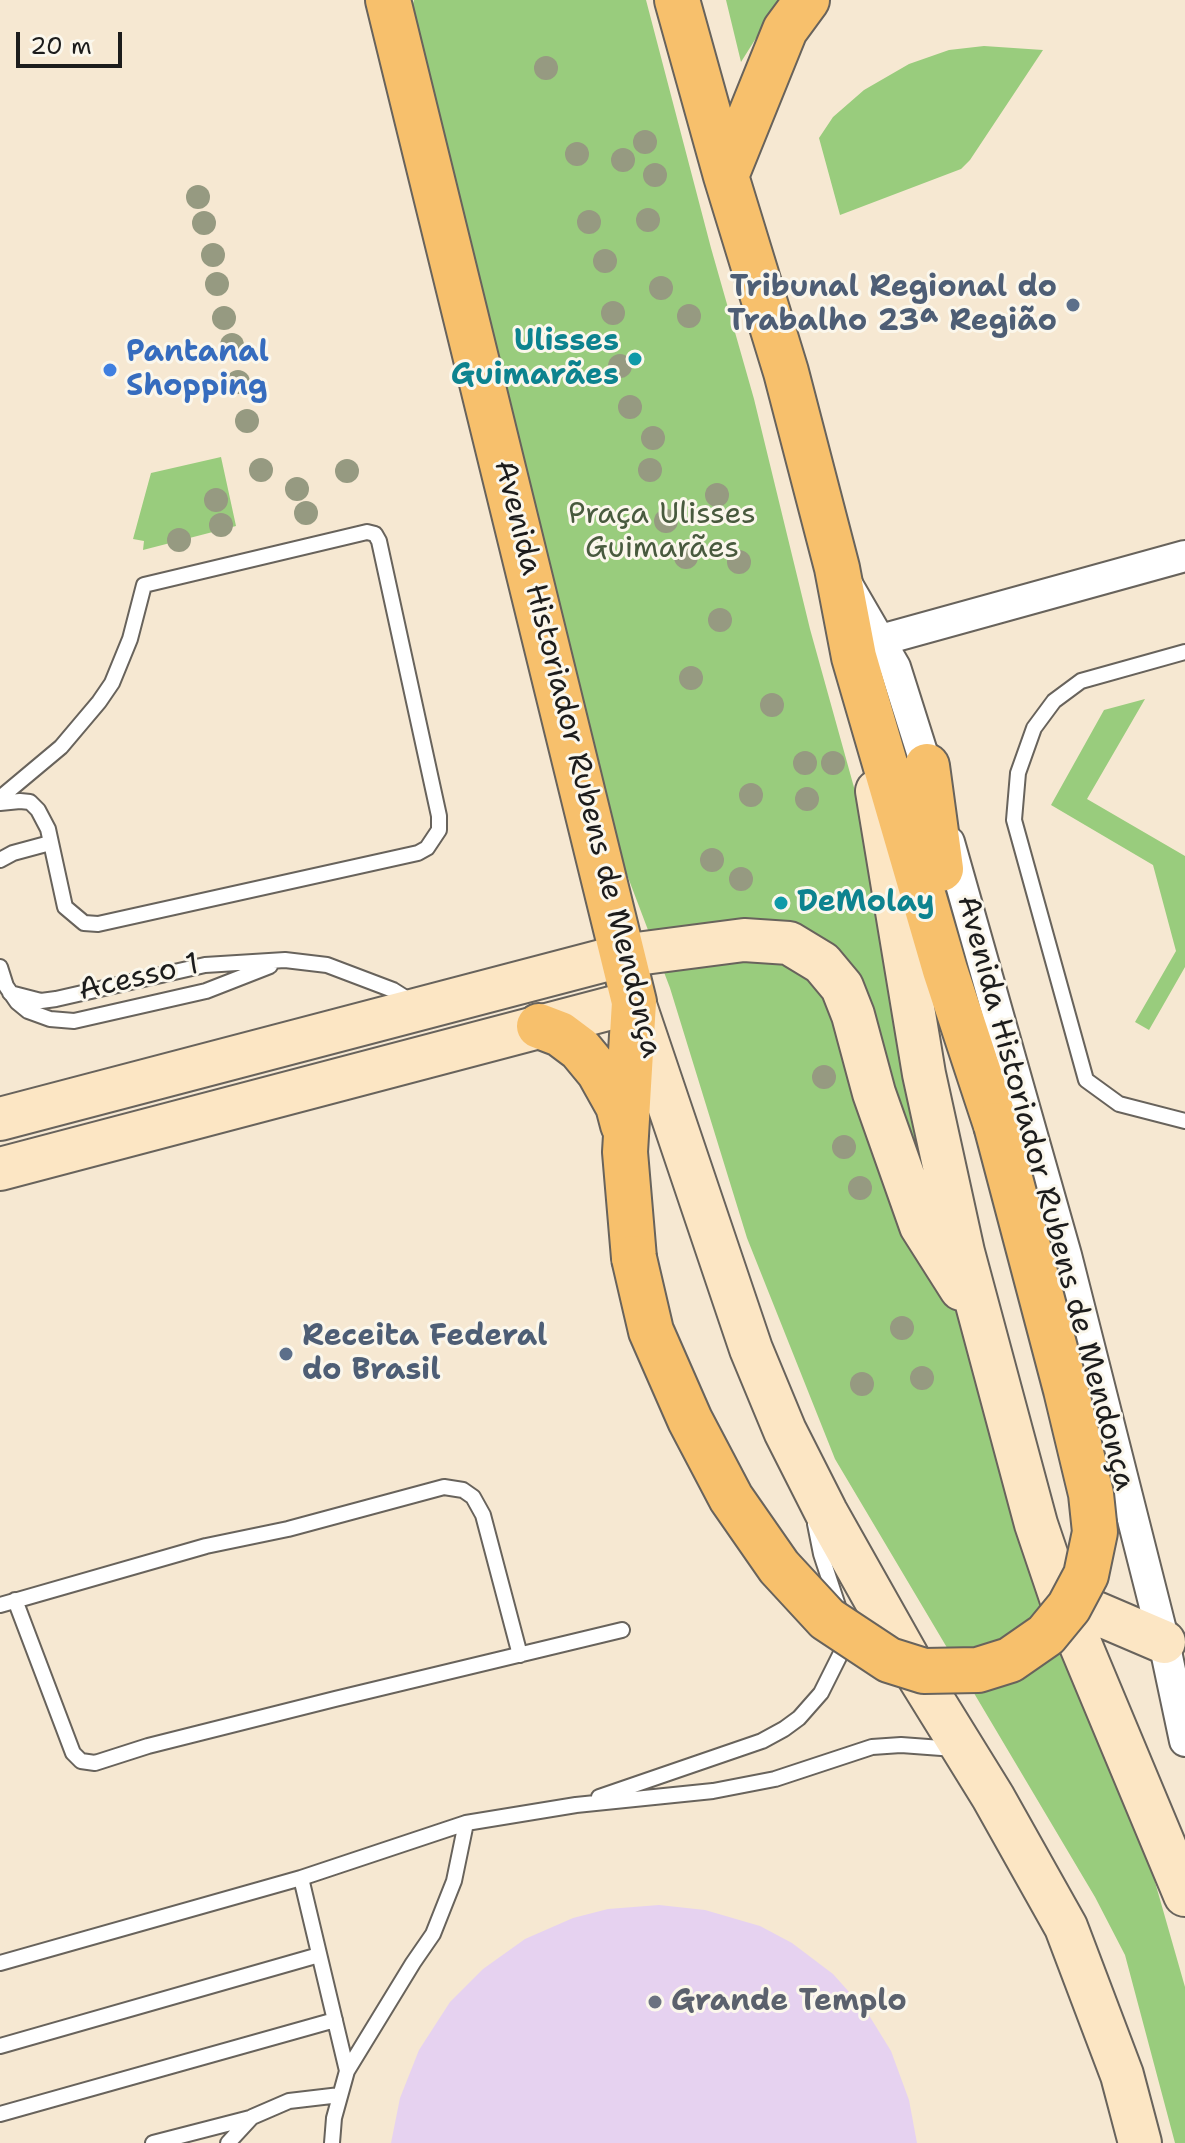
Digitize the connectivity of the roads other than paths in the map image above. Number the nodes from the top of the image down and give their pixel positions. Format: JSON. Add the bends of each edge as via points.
{"nodes":[{"id":1,"x":388,"y":0,"type":"edge"},
{"id":2,"x":677,"y":0,"type":"edge"},
{"id":3,"x":807,"y":0,"type":"edge"},
{"id":4,"x":726,"y":176,"type":"junction"},
{"id":5,"x":1185,"y":556,"type":"edge"},
{"id":6,"x":868,"y":648,"type":"junction"},
{"id":7,"x":1185,"y":652,"type":"edge"},
{"id":8,"x":927,"y":766,"type":"junction"},
{"id":9,"x":0,"y":800,"type":"edge"},
{"id":10,"x":50,"y":843,"type":"junction"},
{"id":11,"x":0,"y":860,"type":"edge"},
{"id":12,"x":621,"y":956,"type":"junction"},
{"id":13,"x":285,"y":960,"type":"junction"},
{"id":14,"x":0,"y":967,"type":"edge"},
{"id":15,"x":10,"y":993,"type":"junction"},
{"id":16,"x":634,"y":1002,"type":"junction"},
{"id":17,"x":420,"y":1007,"type":"junction"},
{"id":18,"x":539,"y":1026,"type":"junction"},
{"id":19,"x":0,"y":1119,"type":"edge"},
{"id":20,"x":1185,"y":1121,"type":"edge"},
{"id":21,"x":996,"y":1125,"type":"junction"},
{"id":22,"x":626,"y":1135,"type":"junction"},
{"id":23,"x":0,"y":1169,"type":"edge"},
{"id":24,"x":983,"y":1324,"type":"junction"},
{"id":25,"x":804,"y":1470,"type":"junction"},
{"id":26,"x":1061,"y":1598,"type":"junction"},
{"id":27,"x":7,"y":1602,"type":"edge"},
{"id":28,"x":622,"y":1630,"type":"dead end"},
{"id":29,"x":1169,"y":1640,"type":"junction"},
{"id":30,"x":520,"y":1655,"type":"junction"},
{"id":31,"x":1185,"y":1741,"type":"edge"},
{"id":32,"x":964,"y":1750,"type":"junction"},
{"id":33,"x":576,"y":1805,"type":"junction"},
{"id":34,"x":466,"y":1823,"type":"junction"},
{"id":35,"x":301,"y":1878,"type":"junction"},
{"id":36,"x":1185,"y":1895,"type":"edge"},
{"id":37,"x":319,"y":1955,"type":"junction"},
{"id":38,"x":0,"y":1963,"type":"edge"},
{"id":39,"x":335,"y":2020,"type":"junction"},
{"id":40,"x":0,"y":2046,"type":"edge"},
{"id":41,"x":347,"y":2071,"type":"junction"},
{"id":42,"x":340,"y":2095,"type":"junction"},
{"id":43,"x":0,"y":2114,"type":"edge"},
{"id":44,"x":252,"y":2117,"type":"junction"},
{"id":45,"x":153,"y":2143,"type":"edge"},
{"id":46,"x":228,"y":2143,"type":"edge"},
{"id":47,"x":332,"y":2143,"type":"edge"},
{"id":48,"x":1140,"y":2143,"type":"edge"}],
"edges":[{"from":1,"to":12,"type":"main road","name":"Avenida Historiador Rubens de Mendonça"},
{"from":2,"to":4,"type":"main road","name":"Avenida Historiador Rubens de Mendonça"},
{"from":3,"to":4,"type":"main road","via":[[785,30]]},
{"from":4,"to":6,"type":"main road","name":"Avenida Historiador Rubens de Mendonça","via":[[786,372],[837,568]]},
{"from":5,"to":6,"type":"street"},
{"from":6,"to":8,"type":"street","name":"Avenida Historiador Rubens de Mendonça","via":[[895,667]]},
{"from":6,"to":21,"type":"main road","via":[[945,970]]},
{"from":6,"to":24,"type":"main road","name":"Avenida Historiador Rubens de Mendonça","via":[[924,1074]]},
{"from":7,"to":20,"type":"lane","via":[[1081,681],[1054,701],[1034,728],[1018,773],[1014,820],[1086,1080],[1119,1104]]},
{"from":8,"to":21,"type":"main road","via":[[937,851]]},
{"from":8,"to":29,"type":"street","name":"Avenida Historiador Rubens de Mendonça"},
{"from":9,"to":10,"type":"lane","via":[[30,802],[44,817]]},
{"from":9,"to":10,"type":"lane","via":[[61,747],[112,683],[144,585],[375,534],[439,816],[439,830],[427,848],[98,924],[84,923],[65,907]]},
{"from":10,"to":11,"type":"lane"},
{"from":12,"to":16,"type":"main road","name":"Avenida Historiador Rubens de Mendonça"},
{"from":12,"to":17,"type":"main road"},
{"from":12,"to":24,"type":"main road","via":[[767,940],[789,943],[822,963],[842,987],[853,1015],[921,1226]]},
{"from":13,"to":15,"type":"lane","name":"Acesso 1","via":[[205,965],[41,1001]]},
{"from":13,"to":15,"type":"lane","name":"Acesso 1","via":[[206,991],[74,1021],[28,1011]]},
{"from":13,"to":17,"type":"lane","name":"Acesso 1","via":[[327,965],[393,990]]},
{"from":14,"to":15,"type":"lane"},
{"from":16,"to":18,"type":"main road"},
{"from":16,"to":22,"type":"main road"},
{"from":16,"to":25,"type":"main road","name":"Avenida Historiador Rubens de Mendonça","via":[[751,1349]]},
{"from":17,"to":19,"type":"main road"},
{"from":18,"to":22,"type":"main road","via":[[580,1049],[599,1072],[618,1106]]},
{"from":18,"to":23,"type":"main road"},
{"from":21,"to":22,"type":"main road","bridge":true,"via":[[1066,1390],[1095,1532],[1086,1575],[1046,1635],[1010,1660],[978,1670],[924,1671],[889,1660],[827,1619],[779,1567],[731,1498],[651,1331],[634,1258]]},
{"from":24,"to":26,"type":"main road","name":"Avenida Historiador Rubens de Mendonça"},
{"from":25,"to":32,"type":"main road","name":"Avenida Historiador Rubens de Mendonça"},
{"from":25,"to":33,"type":"lane","via":[[844,1637],[821,1693],[799,1718],[762,1741]]},
{"from":26,"to":29,"type":"main road"},
{"from":26,"to":36,"type":"main road","name":"Avenida Historiador Rubens de Mendonça"},
{"from":27,"to":30,"type":"lane","via":[[73,1753],[95,1763]]},
{"from":27,"to":30,"type":"lane","via":[[444,1487],[473,1497],[483,1515]]},
{"from":28,"to":30,"type":"lane"},
{"from":29,"to":31,"type":"street","name":"Avenida Historiador Rubens de Mendonça"},
{"from":32,"to":33,"type":"lane","via":[[872,1747],[775,1779]]},
{"from":32,"to":48,"type":"main road","name":"Avenida Historiador Rubens de Mendonça","via":[[1066,1927],[1122,2075]]},
{"from":33,"to":34,"type":"lane"},
{"from":34,"to":35,"type":"lane"},
{"from":34,"to":41,"type":"lane","via":[[454,1881],[433,1934]]},
{"from":35,"to":37,"type":"lane"},
{"from":35,"to":38,"type":"lane"},
{"from":37,"to":39,"type":"lane"},
{"from":37,"to":40,"type":"lane"},
{"from":39,"to":41,"type":"lane"},
{"from":39,"to":43,"type":"lane"},
{"from":41,"to":42,"type":"lane"},
{"from":42,"to":44,"type":"lane","via":[[289,2101]]},
{"from":42,"to":47,"type":"lane"},
{"from":44,"to":45,"type":"lane"},
{"from":44,"to":46,"type":"lane"}]}
